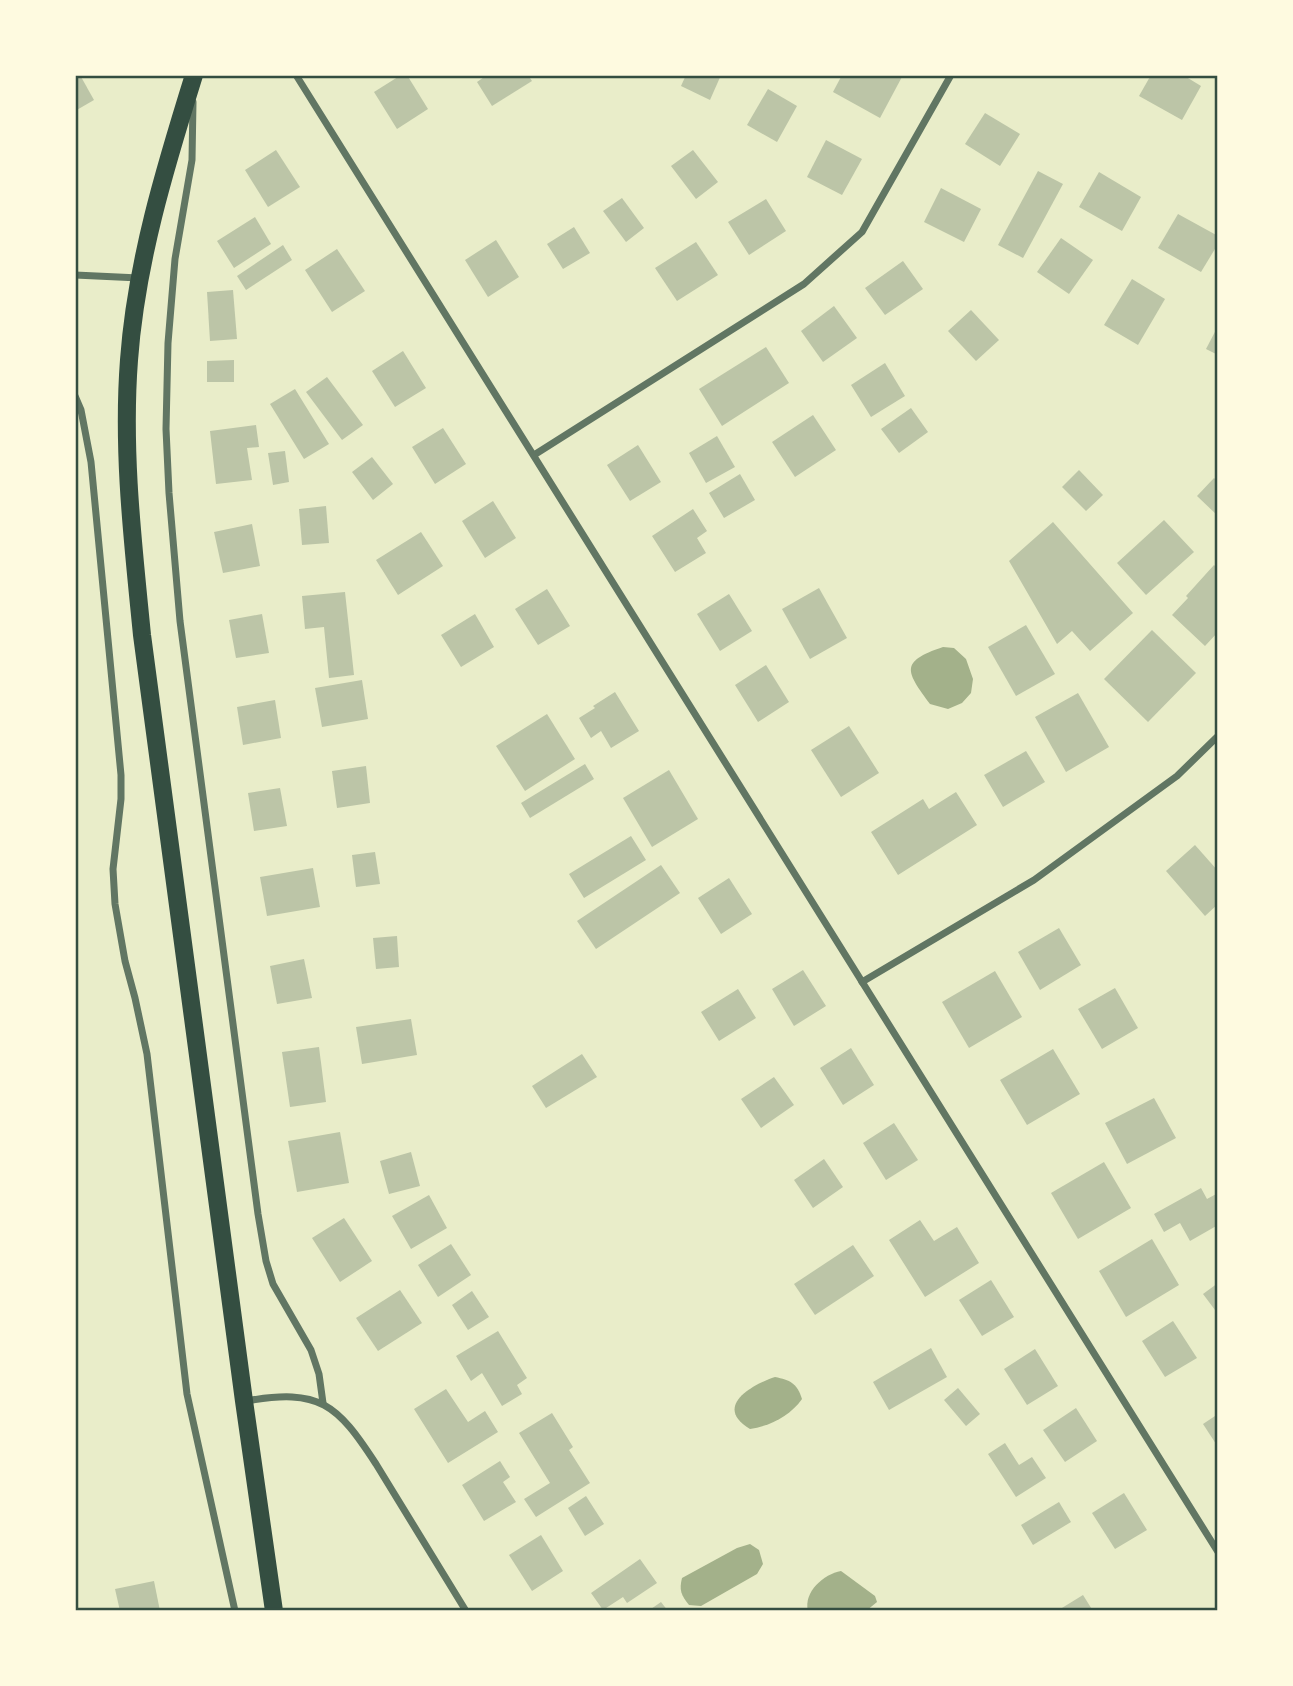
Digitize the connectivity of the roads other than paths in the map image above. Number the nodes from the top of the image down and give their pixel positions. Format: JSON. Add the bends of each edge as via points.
{"nodes":[{"id":1,"x":296,"y":75,"type":"edge"},
{"id":2,"x":951,"y":75,"type":"edge"},
{"id":3,"x":194,"y":76,"type":"edge"},
{"id":4,"x":75,"y":275,"type":"edge"},
{"id":5,"x":139,"y":278,"type":"junction"},
{"id":6,"x":75,"y":396,"type":"edge"},
{"id":7,"x":534,"y":455,"type":"junction"},
{"id":8,"x":1218,"y":736,"type":"edge"},
{"id":9,"x":862,"y":982,"type":"junction"},
{"id":10,"x":244,"y":1401,"type":"junction"},
{"id":11,"x":323,"y":1403,"type":"junction"},
{"id":12,"x":1218,"y":1552,"type":"edge"},
{"id":13,"x":235,"y":1611,"type":"edge"},
{"id":14,"x":274,"y":1611,"type":"edge"},
{"id":15,"x":466,"y":1611,"type":"edge"}],
"edges":[{"from":1,"to":7,"type":"street"},
{"from":2,"to":7,"type":"street","via":[[862,232],[804,284]]},
{"from":3,"to":5,"type":"main road"},
{"from":3,"to":11,"type":"street","via":[[192,160],[175,259],[166,429],[180,621],[266,1261],[273,1284],[311,1350]]},
{"from":4,"to":5,"type":"street"},
{"from":5,"to":10,"type":"main road","via":[[129,358],[126,448],[133,543]]},
{"from":6,"to":13,"type":"street","via":[[91,462],[121,775],[113,869],[115,904],[147,1054],[187,1394]]},
{"from":7,"to":9,"type":"street"},
{"from":8,"to":9,"type":"street","via":[[1177,776],[1034,880]]},
{"from":9,"to":12,"type":"street"},
{"from":10,"to":11,"type":"street","via":[[296,1397]]},
{"from":10,"to":14,"type":"main road"},
{"from":11,"to":15,"type":"street","via":[[361,1440]]}]}
